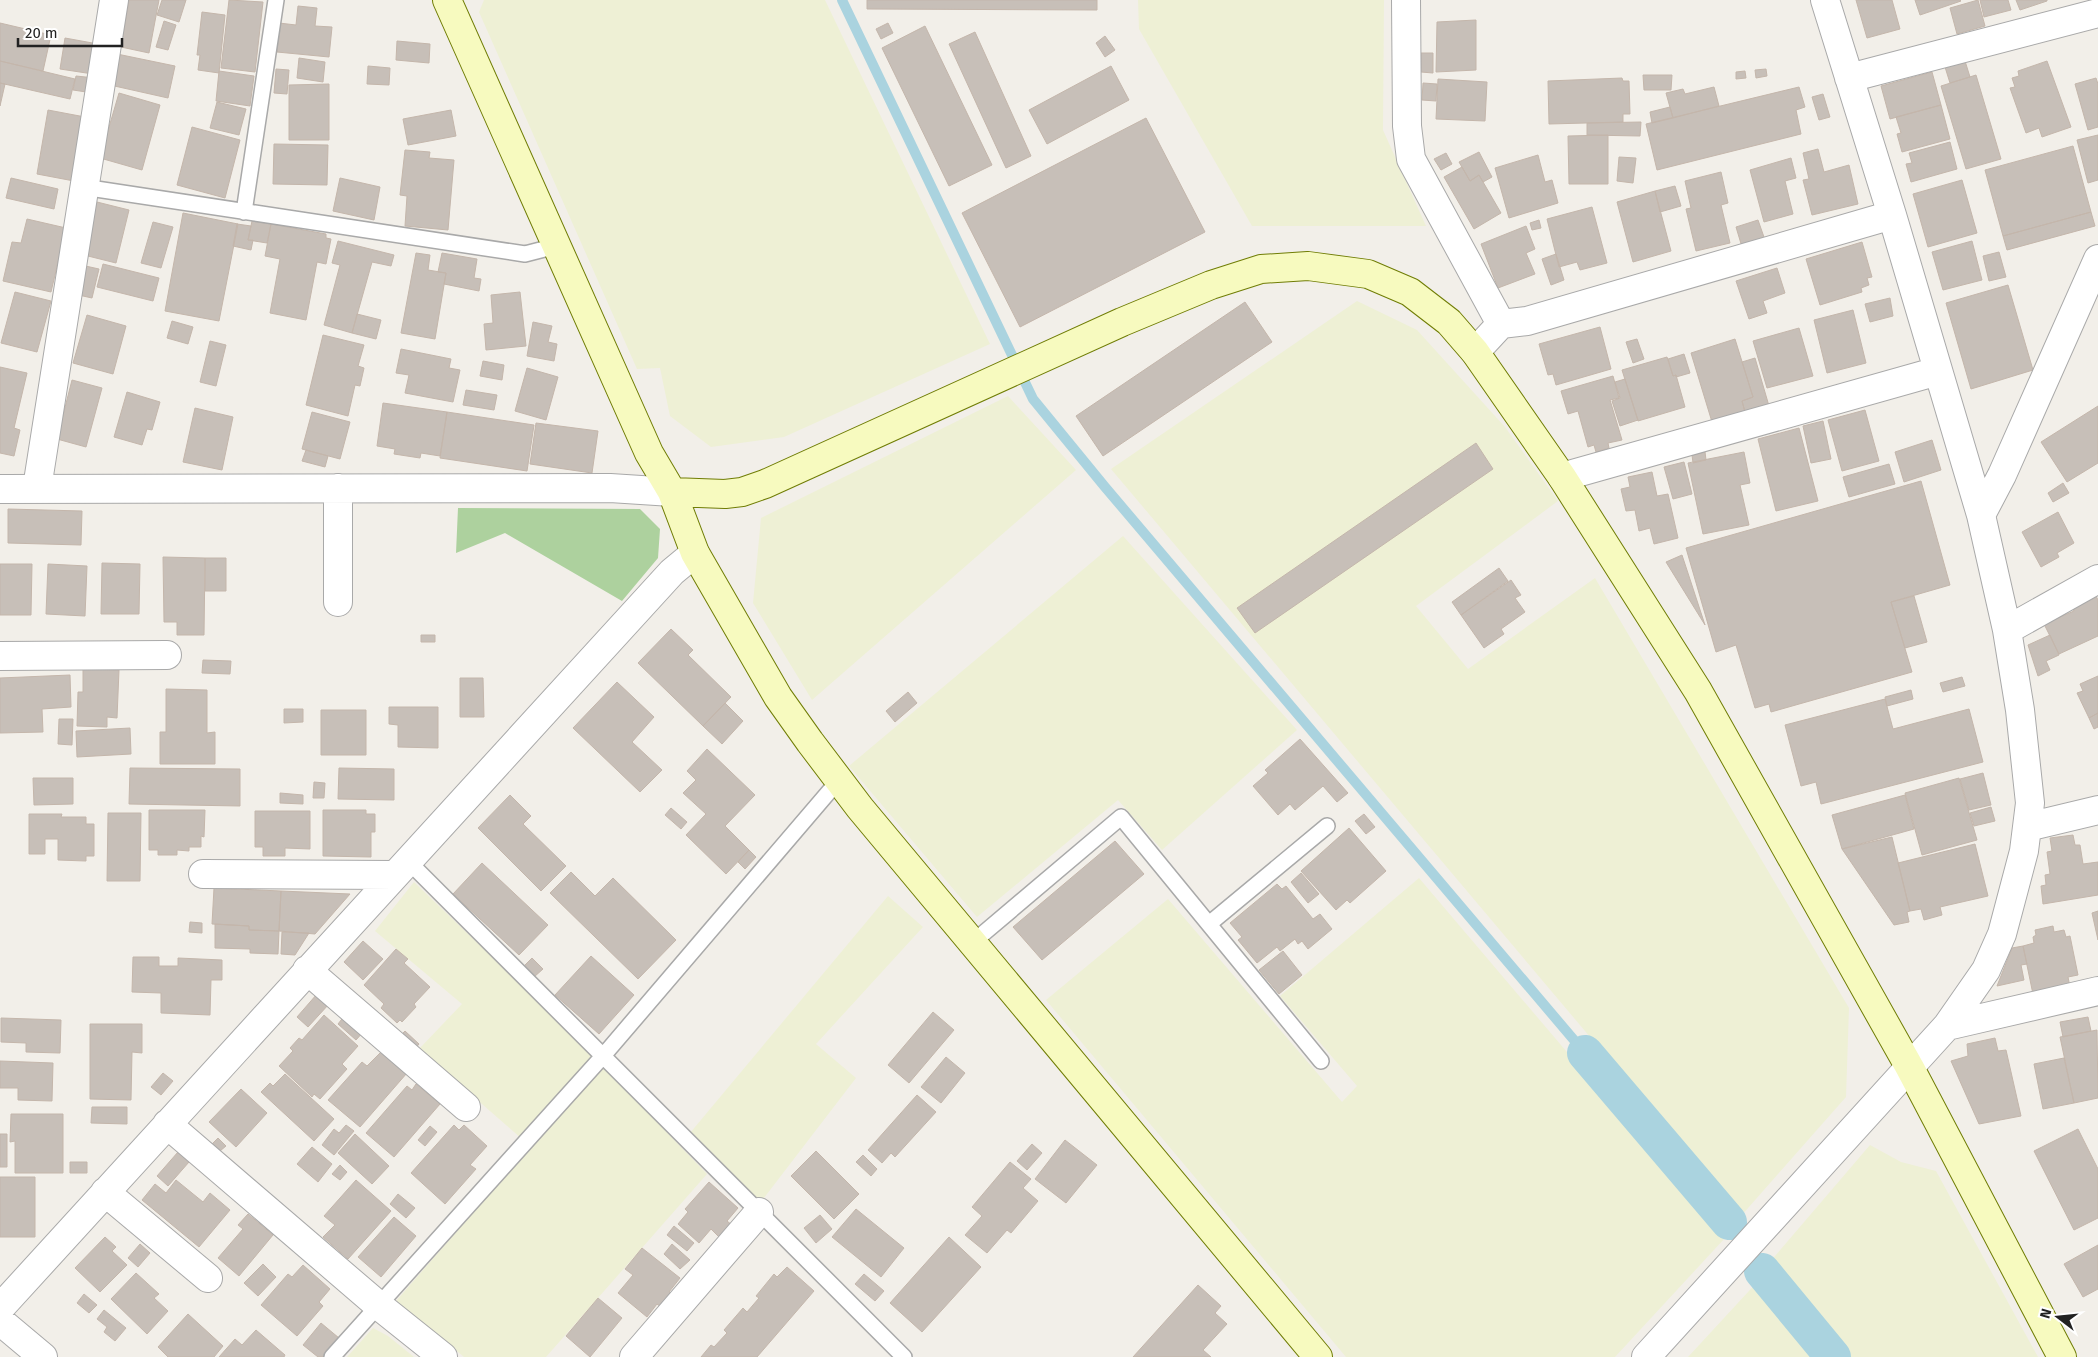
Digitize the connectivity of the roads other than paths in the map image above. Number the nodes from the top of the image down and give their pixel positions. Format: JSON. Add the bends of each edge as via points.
{"nodes":[{"id":1,"x":114,"y":0,"type":"edge"},
{"id":2,"x":276,"y":0,"type":"edge"},
{"id":3,"x":448,"y":0,"type":"edge"},
{"id":4,"x":1406,"y":0,"type":"edge"},
{"id":5,"x":1825,"y":0,"type":"edge"},
{"id":6,"x":2098,"y":13,"type":"edge"},
{"id":7,"x":1849,"y":78,"type":"junction"},
{"id":8,"x":83,"y":187,"type":"junction"},
{"id":9,"x":244,"y":212,"type":"junction"},
{"id":10,"x":1892,"y":215,"type":"junction"},
{"id":11,"x":556,"y":246,"type":"junction"},
{"id":12,"x":2098,"y":259,"type":"edge"},
{"id":13,"x":1501,"y":324,"type":"junction"},
{"id":14,"x":1475,"y":352,"type":"junction"},
{"id":15,"x":1938,"y":371,"type":"junction"},
{"id":16,"x":1562,"y":477,"type":"junction"},
{"id":17,"x":37,"y":488,"type":"junction"},
{"id":18,"x":338,"y":488,"type":"junction"},
{"id":19,"x":0,"y":489,"type":"edge"},
{"id":20,"x":672,"y":492,"type":"junction"},
{"id":21,"x":1980,"y":515,"type":"junction"},
{"id":22,"x":694,"y":553,"type":"junction"},
{"id":23,"x":2098,"y":579,"type":"edge"},
{"id":24,"x":338,"y":602,"type":"dead end"},
{"id":25,"x":2007,"y":630,"type":"junction"},
{"id":26,"x":167,"y":655,"type":"dead end"},
{"id":27,"x":0,"y":656,"type":"edge"},
{"id":28,"x":839,"y":780,"type":"junction"},
{"id":29,"x":2098,"y":810,"type":"edge"},
{"id":30,"x":1327,"y":826,"type":"dead end"},
{"id":31,"x":2027,"y":827,"type":"junction"},
{"id":32,"x":401,"y":868,"type":"junction"},
{"id":33,"x":203,"y":874,"type":"dead end"},
{"id":34,"x":1209,"y":924,"type":"junction"},
{"id":35,"x":972,"y":943,"type":"junction"},
{"id":36,"x":307,"y":970,"type":"junction"},
{"id":37,"x":2098,"y":991,"type":"edge"},
{"id":38,"x":1947,"y":1026,"type":"junction"},
{"id":39,"x":602,"y":1056,"type":"junction"},
{"id":40,"x":1321,"y":1062,"type":"dead end"},
{"id":41,"x":1910,"y":1068,"type":"junction"},
{"id":42,"x":466,"y":1107,"type":"dead end"},
{"id":43,"x":167,"y":1124,"type":"junction"},
{"id":44,"x":105,"y":1192,"type":"junction"},
{"id":45,"x":758,"y":1212,"type":"junction"},
{"id":46,"x":208,"y":1278,"type":"dead end"},
{"id":47,"x":378,"y":1305,"type":"junction"},
{"id":48,"x":0,"y":1308,"type":"edge"},
{"id":49,"x":0,"y":1321,"type":"edge"},
{"id":50,"x":43,"y":1357,"type":"edge"},
{"id":51,"x":332,"y":1357,"type":"edge"},
{"id":52,"x":443,"y":1357,"type":"edge"},
{"id":53,"x":634,"y":1357,"type":"edge"},
{"id":54,"x":904,"y":1357,"type":"edge"},
{"id":55,"x":1318,"y":1357,"type":"edge"},
{"id":56,"x":1646,"y":1357,"type":"edge"},
{"id":57,"x":2062,"y":1357,"type":"edge"}],
"edges":[{"from":1,"to":8,"type":"street"},
{"from":2,"to":9,"type":"lane"},
{"from":3,"to":11,"type":"street"},
{"from":4,"to":13,"type":"street","via":[[1407,126],[1411,159]]},
{"from":5,"to":7,"type":"street"},
{"from":6,"to":7,"type":"street"},
{"from":7,"to":10,"type":"street"},
{"from":8,"to":9,"type":"lane"},
{"from":8,"to":17,"type":"street"},
{"from":9,"to":11,"type":"lane","via":[[525,254]]},
{"from":10,"to":13,"type":"street","via":[[1527,321]]},
{"from":10,"to":15,"type":"street"},
{"from":11,"to":20,"type":"street","via":[[649,453]]},
{"from":12,"to":21,"type":"street","via":[[2002,475]]},
{"from":13,"to":14,"type":"street"},
{"from":14,"to":16,"type":"street"},
{"from":14,"to":20,"type":"street","via":[[1448,322],[1410,292],[1368,274],[1308,266],[1261,268],[1212,285],[1031,362],[793,472],[742,492]]},
{"from":15,"to":16,"type":"street"},
{"from":15,"to":21,"type":"street"},
{"from":16,"to":41,"type":"street","via":[[1698,691]]},
{"from":17,"to":18,"type":"street"},
{"from":17,"to":19,"type":"street"},
{"from":18,"to":20,"type":"street","via":[[610,488]]},
{"from":18,"to":24,"type":"street"},
{"from":20,"to":22,"type":"street"},
{"from":21,"to":25,"type":"street"},
{"from":22,"to":28,"type":"street","via":[[778,697]]},
{"from":22,"to":32,"type":"street","via":[[672,572]]},
{"from":23,"to":25,"type":"street"},
{"from":25,"to":31,"type":"street","via":[[2030,803]]},
{"from":26,"to":27,"type":"street"},
{"from":28,"to":35,"type":"street"},
{"from":28,"to":39,"type":"lane"},
{"from":29,"to":31,"type":"street"},
{"from":30,"to":34,"type":"lane"},
{"from":31,"to":38,"type":"street","via":[[2024,851],[2002,934],[1986,970]]},
{"from":32,"to":33,"type":"street"},
{"from":32,"to":36,"type":"street"},
{"from":32,"to":39,"type":"lane"},
{"from":34,"to":35,"type":"lane","via":[[1121,817]]},
{"from":34,"to":40,"type":"lane"},
{"from":35,"to":55,"type":"street"},
{"from":36,"to":42,"type":"street"},
{"from":36,"to":43,"type":"street"},
{"from":37,"to":38,"type":"street"},
{"from":38,"to":41,"type":"street"},
{"from":39,"to":45,"type":"lane"},
{"from":39,"to":47,"type":"lane"},
{"from":41,"to":56,"type":"street"},
{"from":41,"to":57,"type":"street"},
{"from":43,"to":44,"type":"street"},
{"from":43,"to":47,"type":"street"},
{"from":44,"to":46,"type":"street"},
{"from":44,"to":48,"type":"street"},
{"from":45,"to":53,"type":"street"},
{"from":45,"to":54,"type":"lane"},
{"from":47,"to":51,"type":"lane"},
{"from":47,"to":52,"type":"street"},
{"from":49,"to":50,"type":"street"}]}
